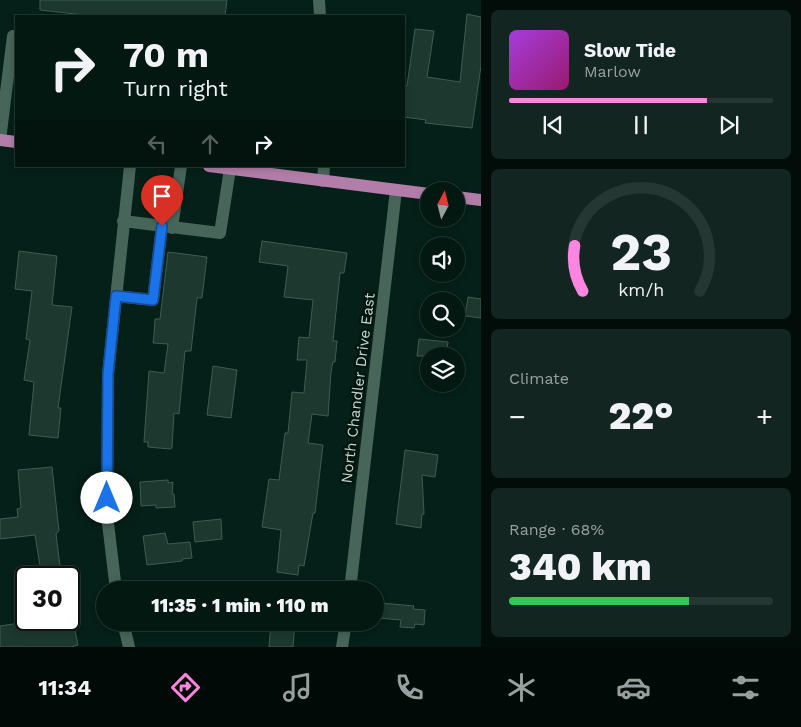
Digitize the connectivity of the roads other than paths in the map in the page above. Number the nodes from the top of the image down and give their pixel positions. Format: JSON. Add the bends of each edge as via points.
{"nodes":[{"id":1,"x":319,"y":0,"type":"edge"},
{"id":2,"x":320,"y":15,"type":"edge"},
{"id":3,"x":13,"y":36,"type":"dead end"},
{"id":4,"x":0,"y":140,"type":"edge"},
{"id":5,"x":15,"y":142,"type":"edge"},
{"id":6,"x":130,"y":167,"type":"edge"},
{"id":7,"x":182,"y":167,"type":"edge"},
{"id":8,"x":216,"y":167,"type":"edge"},
{"id":9,"x":324,"y":167,"type":"edge"},
{"id":10,"x":230,"y":169,"type":"junction"},
{"id":11,"x":323,"y":181,"type":"junction"},
{"id":12,"x":396,"y":190,"type":"junction"},
{"id":13,"x":420,"y":193,"type":"edge"},
{"id":14,"x":465,"y":198,"type":"edge"},
{"id":15,"x":481,"y":200,"type":"edge"},
{"id":16,"x":123,"y":221,"type":"junction"},
{"id":17,"x":167,"y":227,"type":"junction"},
{"id":18,"x":116,"y":296,"type":"junction"},
{"id":19,"x":115,"y":581,"type":"edge"},
{"id":20,"x":351,"y":581,"type":"edge"},
{"id":21,"x":125,"y":631,"type":"edge"},
{"id":22,"x":345,"y":631,"type":"edge"},
{"id":23,"x":129,"y":647,"type":"edge"},
{"id":24,"x":342,"y":647,"type":"edge"}],
"edges":[{"from":1,"to":2,"type":"street"},
{"from":3,"to":4,"type":"street"},
{"from":4,"to":5,"type":"main road"},
{"from":6,"to":16,"type":"street"},
{"from":7,"to":17,"type":"street"},
{"from":8,"to":10,"type":"main road"},
{"from":9,"to":11,"type":"street"},
{"from":10,"to":11,"type":"main road"},
{"from":10,"to":17,"type":"street","via":[[220,234]]},
{"from":11,"to":12,"type":"main road"},
{"from":12,"to":13,"type":"main road"},
{"from":12,"to":20,"type":"street","name":"North Chandler Drive East"},
{"from":14,"to":15,"type":"main road"},
{"from":16,"to":17,"type":"street"},
{"from":16,"to":18,"type":"street"},
{"from":17,"to":18,"type":"street","via":[[153,300]]},
{"from":18,"to":19,"type":"street","via":[[108,374],[107,515]]},
{"from":21,"to":23,"type":"street"},
{"from":22,"to":24,"type":"street"}]}
